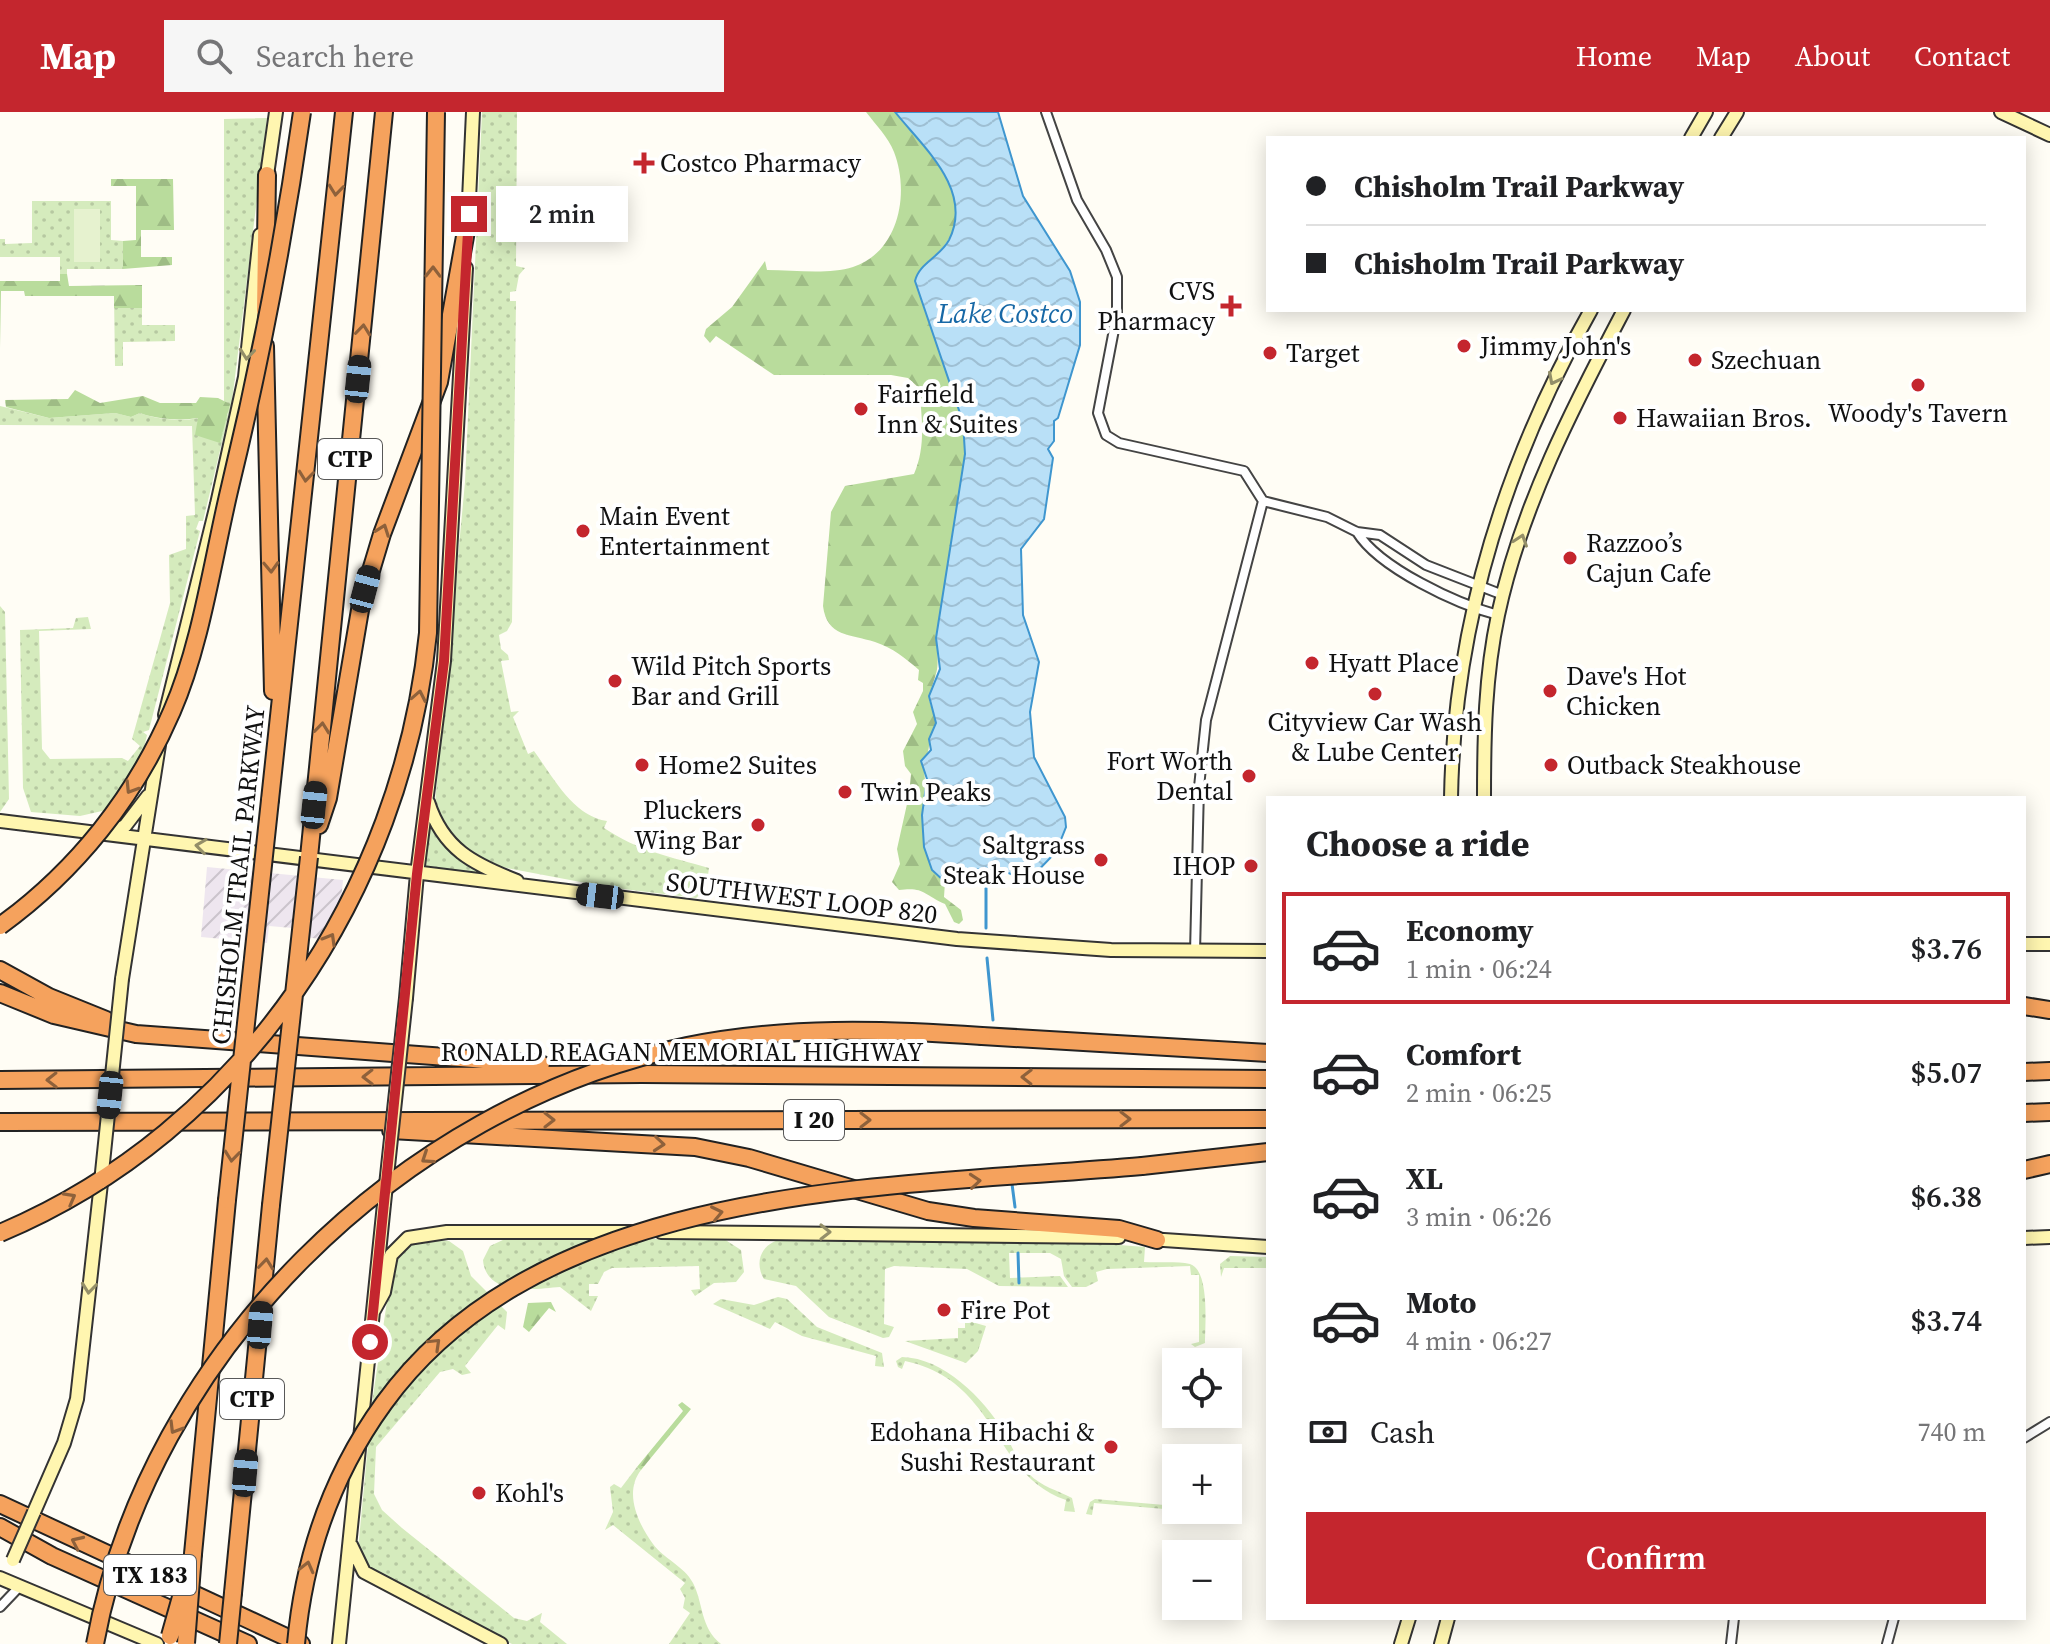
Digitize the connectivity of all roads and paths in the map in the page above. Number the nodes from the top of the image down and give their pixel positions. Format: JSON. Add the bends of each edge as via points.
{"nodes":[{"id":1,"x":276,"y":112,"type":"edge"},
{"id":2,"x":302,"y":112,"type":"edge"},
{"id":3,"x":344,"y":112,"type":"edge"},
{"id":4,"x":384,"y":112,"type":"edge"},
{"id":5,"x":436,"y":112,"type":"edge"},
{"id":6,"x":473,"y":112,"type":"edge"},
{"id":7,"x":1046,"y":112,"type":"edge"},
{"id":8,"x":1706,"y":112,"type":"edge"},
{"id":9,"x":1737,"y":112,"type":"edge"},
{"id":10,"x":2001,"y":112,"type":"edge"},
{"id":11,"x":2050,"y":135,"type":"edge"},
{"id":12,"x":1692,"y":136,"type":"edge"},
{"id":13,"x":1722,"y":136,"type":"edge"},
{"id":14,"x":267,"y":175,"type":"junction"},
{"id":15,"x":469,"y":214,"type":"junction"},
{"id":16,"x":1590,"y":312,"type":"edge"},
{"id":17,"x":1623,"y":312,"type":"edge"},
{"id":18,"x":1263,"y":501,"type":"junction"},
{"id":19,"x":1357,"y":532,"type":"junction"},
{"id":20,"x":1426,"y":565,"type":"junction"},
{"id":21,"x":1414,"y":577,"type":"junction"},
{"id":22,"x":1477,"y":588,"type":"junction"},
{"id":23,"x":1503,"y":595,"type":"junction"},
{"id":24,"x":1472,"y":608,"type":"junction"},
{"id":25,"x":1498,"y":615,"type":"junction"},
{"id":26,"x":152,"y":790,"type":"junction"},
{"id":27,"x":1451,"y":796,"type":"edge"},
{"id":28,"x":1484,"y":796,"type":"edge"},
{"id":29,"x":427,"y":798,"type":"junction"},
{"id":30,"x":270,"y":800,"type":"junction"},
{"id":31,"x":321,"y":802,"type":"junction"},
{"id":32,"x":0,"y":821,"type":"edge"},
{"id":33,"x":107,"y":834,"type":"junction"},
{"id":34,"x":143,"y":839,"type":"junction"},
{"id":35,"x":417,"y":874,"type":"junction"},
{"id":36,"x":535,"y":888,"type":"junction"},
{"id":37,"x":0,"y":926,"type":"edge"},
{"id":38,"x":2026,"y":944,"type":"edge"},
{"id":39,"x":2050,"y":944,"type":"edge"},
{"id":40,"x":1266,"y":951,"type":"edge"},
{"id":41,"x":1195,"y":952,"type":"junction"},
{"id":42,"x":0,"y":970,"type":"edge"},
{"id":43,"x":0,"y":993,"type":"edge"},
{"id":44,"x":2026,"y":1006,"type":"edge"},
{"id":45,"x":2050,"y":1010,"type":"edge"},
{"id":46,"x":169,"y":1038,"type":"junction"},
{"id":47,"x":1266,"y":1053,"type":"edge"},
{"id":48,"x":2050,"y":1071,"type":"edge"},
{"id":49,"x":2026,"y":1072,"type":"edge"},
{"id":50,"x":642,"y":1074,"type":"junction"},
{"id":51,"x":1266,"y":1079,"type":"edge"},
{"id":52,"x":0,"y":1080,"type":"edge"},
{"id":53,"x":2050,"y":1112,"type":"edge"},
{"id":54,"x":2026,"y":1113,"type":"edge"},
{"id":55,"x":359,"y":1119,"type":"junction"},
{"id":56,"x":1266,"y":1119,"type":"edge"},
{"id":57,"x":2,"y":1123,"type":"edge"},
{"id":58,"x":1266,"y":1152,"type":"edge"},
{"id":59,"x":2050,"y":1164,"type":"edge"},
{"id":60,"x":2026,"y":1170,"type":"edge"},
{"id":61,"x":0,"y":1233,"type":"edge"},
{"id":62,"x":2050,"y":1237,"type":"edge"},
{"id":63,"x":2026,"y":1238,"type":"edge"},
{"id":64,"x":1157,"y":1240,"type":"junction"},
{"id":65,"x":1266,"y":1247,"type":"edge"},
{"id":66,"x":373,"y":1312,"type":"junction"},
{"id":67,"x":2050,"y":1422,"type":"edge"},
{"id":68,"x":2026,"y":1437,"type":"edge"},
{"id":69,"x":0,"y":1504,"type":"edge"},
{"id":70,"x":0,"y":1527,"type":"edge"},
{"id":71,"x":350,"y":1540,"type":"junction"},
{"id":72,"x":1,"y":1582,"type":"edge"},
{"id":73,"x":20,"y":1586,"type":"junction"},
{"id":74,"x":0,"y":1607,"type":"edge"},
{"id":75,"x":1408,"y":1620,"type":"edge"},
{"id":76,"x":1447,"y":1620,"type":"edge"},
{"id":77,"x":1734,"y":1620,"type":"edge"},
{"id":78,"x":1893,"y":1620,"type":"edge"},
{"id":79,"x":170,"y":1642,"type":"edge"},
{"id":80,"x":339,"y":1643,"type":"edge"},
{"id":81,"x":95,"y":1644,"type":"edge"},
{"id":82,"x":228,"y":1644,"type":"edge"},
{"id":83,"x":248,"y":1644,"type":"edge"},
{"id":84,"x":298,"y":1644,"type":"edge"},
{"id":85,"x":501,"y":1644,"type":"edge"},
{"id":86,"x":1401,"y":1644,"type":"edge"},
{"id":87,"x":1441,"y":1644,"type":"edge"},
{"id":88,"x":1731,"y":1644,"type":"edge"},
{"id":89,"x":1887,"y":1644,"type":"edge"}],
"edges":[{"from":1,"to":14,"type":"main road"},
{"from":2,"to":37,"type":"highway","one_way":true,"bridge":true,"via":[[270,315],[193,645],[172,711],[129,791],[85,850]]},
{"from":3,"to":30,"type":"highway","name":"CHISHOLM TRAIL PARKWAY","number":"CTP","one_way":true},
{"from":31,"to":4,"type":"highway","number":"CTP","one_way":true},
{"from":61,"to":5,"type":"highway","one_way":true,"bridge":true,"via":[[110,1174],[232,1071],[317,962],[378,841],[408,749],[428,633]]},
{"from":6,"to":15,"type":"main road"},
{"from":7,"to":18,"type":"street","via":[[1077,200],[1117,277],[1098,413],[1106,435],[1119,443],[1244,471]]},
{"from":8,"to":12,"type":"main road"},
{"from":9,"to":13,"type":"main road"},
{"from":10,"to":11,"type":"main road"},
{"from":14,"to":26,"type":"main road","one_way":true,"via":[[245,377],[167,701]]},
{"from":14,"to":30,"type":"highway","one_way":true},
{"from":15,"to":29,"type":"main road","via":[[444,661]]},
{"from":31,"to":15,"type":"highway","one_way":true,"via":[[361,604],[439,382]]},
{"from":16,"to":22,"type":"main road","one_way":true,"via":[[1521,452]]},
{"from":23,"to":17,"type":"main road","one_way":true,"via":[[1558,439]]},
{"from":18,"to":19,"type":"street","via":[[1327,517]]},
{"from":18,"to":41,"type":"street","via":[[1206,720]]},
{"from":19,"to":20,"type":"street","via":[[1383,536]]},
{"from":19,"to":21,"type":"street","via":[[1366,547]]},
{"from":20,"to":21,"type":"street"},
{"from":20,"to":22,"type":"street"},
{"from":21,"to":24,"type":"street"},
{"from":22,"to":23,"type":"street"},
{"from":22,"to":24,"type":"main road"},
{"from":23,"to":25,"type":"main road"},
{"from":24,"to":25,"type":"street"},
{"from":24,"to":27,"type":"main road","via":[[1456,710]]},
{"from":25,"to":28,"type":"main road","via":[[1484,717]]},
{"from":26,"to":33,"type":"main road","via":[[125,826]]},
{"from":26,"to":34,"type":"main road"},
{"from":29,"to":35,"type":"main road"},
{"from":29,"to":36,"type":"main road","via":[[442,835],[464,858]]},
{"from":30,"to":79,"type":"highway","name":"CHISHOLM TRAIL PARKWAY","number":"CTP","one_way":true,"bridge":true,"via":[[193,1554]]},
{"from":82,"to":31,"type":"highway","number":"CTP","one_way":true,"bridge":true,"via":[[309,857]]},
{"from":32,"to":33,"type":"main road","name":"SOUTHWEST LOOP 820"},
{"from":33,"to":34,"type":"main road","name":"SOUTHWEST LOOP 820"},
{"from":35,"to":34,"type":"main road","name":"SOUTHWEST LOOP 820","one_way":true},
{"from":34,"to":72,"type":"main road","one_way":true,"bridge":true,"via":[[122,979],[77,1399],[64,1443]]},
{"from":35,"to":36,"type":"main road","name":"SOUTHWEST LOOP 820"},
{"from":35,"to":66,"type":"main road","bridge":true},
{"from":36,"to":41,"type":"main road","name":"SOUTHWEST LOOP 820","via":[[957,939]]},
{"from":38,"to":39,"type":"main road"},
{"from":40,"to":41,"type":"main road","name":"SOUTHWEST LOOP 820"},
{"from":42,"to":46,"type":"highway","via":[[76,1008]]},
{"from":43,"to":46,"type":"highway","via":[[78,1022]]},
{"from":44,"to":45,"type":"highway"},
{"from":46,"to":50,"type":"highway","via":[[528,1064],[606,1064]]},
{"from":47,"to":81,"type":"highway","one_way":true,"bridge":true,"via":[[878,1028],[760,1034],[623,1063],[533,1098],[415,1166],[344,1221],[230,1346],[177,1423],[141,1492],[114,1567]]},
{"from":48,"to":49,"type":"highway"},
{"from":51,"to":50,"type":"highway","name":"RONALD REAGAN MEMORIAL HIGHWAY","number":"I 20","one_way":true},
{"from":50,"to":52,"type":"highway","name":"RONALD REAGAN MEMORIAL HIGHWAY","number":"I 20","one_way":true},
{"from":53,"to":54,"type":"highway"},
{"from":55,"to":56,"type":"highway","number":"I 20","one_way":true},
{"from":55,"to":57,"type":"highway","number":"I 20"},
{"from":55,"to":64,"type":"highway","one_way":true,"via":[[384,1129],[711,1149],[928,1211],[1119,1229]]},
{"from":84,"to":58,"type":"highway","one_way":true,"bridge":true,"via":[[304,1580],[319,1528],[364,1431],[431,1347],[465,1317],[529,1276],[630,1235],[766,1203]]},
{"from":59,"to":60,"type":"highway"},
{"from":62,"to":63,"type":"main road"},
{"from":64,"to":65,"type":"main road"},
{"from":66,"to":64,"type":"main road","one_way":true,"via":[[397,1245],[431,1233],[927,1232]]},
{"from":66,"to":71,"type":"main road"},
{"from":67,"to":68,"type":"street"},
{"from":84,"to":69,"type":"highway","number":"TX 183","one_way":true},
{"from":70,"to":83,"type":"highway","number":"TX 183","via":[[52,1556]]},
{"from":71,"to":80,"type":"main road"},
{"from":71,"to":85,"type":"main road","via":[[364,1572]]},
{"from":72,"to":73,"type":"main road"},
{"from":73,"to":74,"type":"street"},
{"from":73,"to":79,"type":"main road"},
{"from":75,"to":86,"type":"main road"},
{"from":76,"to":87,"type":"main road"},
{"from":77,"to":88,"type":"street"},
{"from":78,"to":89,"type":"street"}]}
